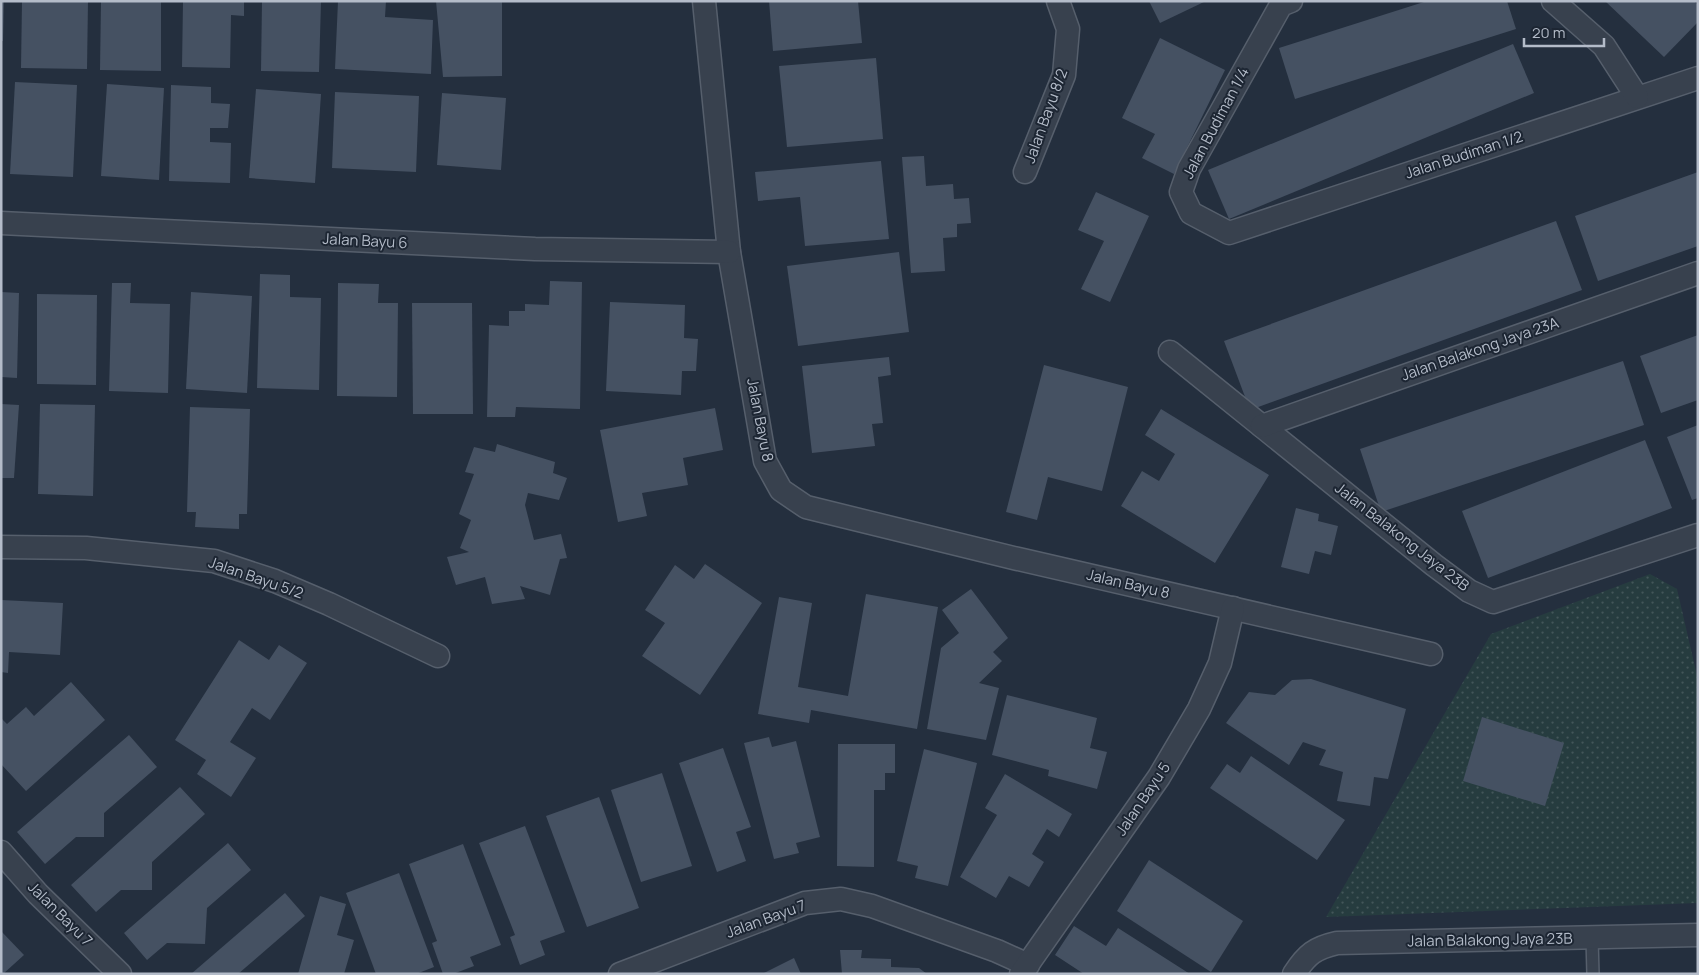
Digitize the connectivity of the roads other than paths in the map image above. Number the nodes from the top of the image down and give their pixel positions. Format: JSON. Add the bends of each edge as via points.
{"nodes":[{"id":1,"x":704,"y":1,"type":"edge"},
{"id":2,"x":1058,"y":1,"type":"edge"},
{"id":3,"x":1291,"y":1,"type":"edge"},
{"id":4,"x":1553,"y":1,"type":"edge"},
{"id":5,"x":1698,"y":78,"type":"edge"},
{"id":6,"x":1637,"y":97,"type":"junction"},
{"id":7,"x":1025,"y":172,"type":"dead end"},
{"id":8,"x":1,"y":223,"type":"edge"},
{"id":9,"x":1230,"y":233,"type":"joint"},
{"id":10,"x":729,"y":252,"type":"junction"},
{"id":11,"x":1698,"y":273,"type":"edge"},
{"id":12,"x":1170,"y":352,"type":"dead end"},
{"id":13,"x":1262,"y":426,"type":"junction"},
{"id":14,"x":1697,"y":538,"type":"edge"},
{"id":15,"x":1,"y":547,"type":"edge"},
{"id":16,"x":1233,"y":608,"type":"junction"},
{"id":17,"x":1431,"y":654,"type":"dead end"},
{"id":18,"x":438,"y":656,"type":"dead end"},
{"id":19,"x":1,"y":852,"type":"edge"},
{"id":20,"x":1698,"y":935,"type":"edge"},
{"id":21,"x":1592,"y":938,"type":"junction"},
{"id":22,"x":1024,"y":969,"type":"edge"},
{"id":23,"x":120,"y":974,"type":"edge"},
{"id":24,"x":620,"y":974,"type":"edge"},
{"id":25,"x":1294,"y":974,"type":"edge"},
{"id":26,"x":1593,"y":974,"type":"edge"}],
"edges":[{"from":1,"to":10,"type":"street","name":"Jalan Bayu 8"},
{"from":2,"to":7,"type":"street","name":"Jalan Bayu 8/2","via":[[1068,29],[1064,75]]},
{"from":3,"to":9,"type":"street","name":"Jalan Budiman 1/4","via":[[1281,5],[1189,168],[1181,192],[1190,213]]},
{"from":4,"to":6,"type":"street","via":[[1604,46]]},
{"from":5,"to":6,"type":"street","name":"Jalan Budiman 1/2"},
{"from":6,"to":9,"type":"street","name":"Jalan Budiman 1/2"},
{"from":8,"to":10,"type":"street","name":"Jalan Bayu 6","via":[[535,249]]},
{"from":10,"to":16,"type":"street","name":"Jalan Bayu 8","via":[[764,461],[781,490],[806,507]]},
{"from":11,"to":13,"type":"street","name":"Jalan Balakong Jaya 23A"},
{"from":12,"to":13,"type":"street","name":"Jalan Balakong Jaya 23B"},
{"from":13,"to":14,"type":"street","name":"Jalan Balakong Jaya 23B","via":[[1434,565],[1469,591],[1493,602]]},
{"from":15,"to":18,"type":"street","name":"Jalan Bayu 5/2","via":[[86,548],[214,561],[275,581]]},
{"from":16,"to":17,"type":"street","name":"Jalan Bayu 8"},
{"from":16,"to":22,"type":"street","name":"Jalan Bayu 5","via":[[1220,663],[1199,709],[1159,777]]},
{"from":19,"to":23,"type":"street","name":"Jalan Bayu 7","via":[[38,894]]},
{"from":20,"to":21,"type":"street","name":"Jalan Balakong Jaya 23B"},
{"from":21,"to":25,"type":"street","name":"Jalan Balakong Jaya 23B","via":[[1337,942],[1318,948]]},
{"from":21,"to":26,"type":"lane"},
{"from":22,"to":24,"type":"street","name":"Jalan Bayu 7","via":[[997,951],[872,906],[841,899],[805,903]]}]}
